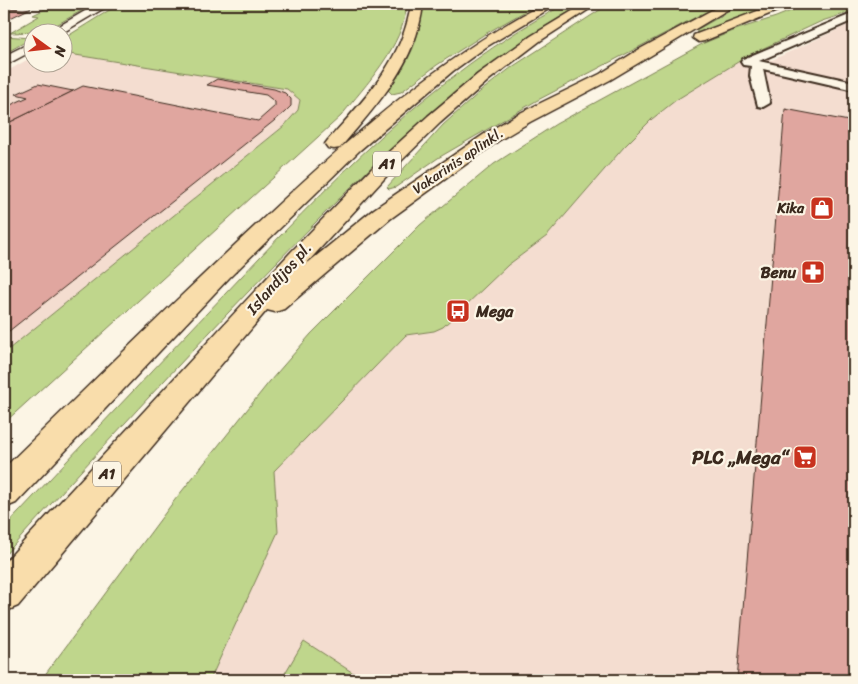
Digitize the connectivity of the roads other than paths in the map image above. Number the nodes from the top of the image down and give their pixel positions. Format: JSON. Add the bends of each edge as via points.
{"nodes":[{"id":1,"x":106,"y":4,"type":"edge"},
{"id":2,"x":417,"y":4,"type":"edge"},
{"id":3,"x":550,"y":4,"type":"edge"},
{"id":4,"x":592,"y":4,"type":"edge"},
{"id":5,"x":731,"y":4,"type":"edge"},
{"id":6,"x":785,"y":4,"type":"edge"},
{"id":7,"x":854,"y":16,"type":"edge"},
{"id":8,"x":72,"y":23,"type":"edge"},
{"id":9,"x":22,"y":52,"type":"edge"},
{"id":10,"x":4,"y":62,"type":"edge"},
{"id":11,"x":757,"y":65,"type":"junction"},
{"id":12,"x":605,"y":77,"type":"junction"},
{"id":13,"x":854,"y":86,"type":"edge"},
{"id":14,"x":763,"y":103,"type":"dead end"},
{"id":15,"x":248,"y":244,"type":"junction"},
{"id":16,"x":211,"y":357,"type":"junction"},
{"id":17,"x":4,"y":491,"type":"edge"},
{"id":18,"x":4,"y":592,"type":"edge"}],
"edges":[{"from":1,"to":8,"type":"main road"},
{"from":2,"to":15,"type":"highway","via":[[415,24],[402,56],[375,96]]},
{"from":3,"to":15,"type":"highway","number":"A1","via":[[484,44],[418,90]]},
{"from":4,"to":16,"type":"highway","name":"Islandijos pl.","number":"A1","via":[[517,51],[440,113],[306,247]]},
{"from":5,"to":12,"type":"highway","name":"Vakarinis aplinkl."},
{"from":6,"to":12,"type":"highway"},
{"from":7,"to":11,"type":"street","via":[[747,62]]},
{"from":9,"to":10,"type":"main road"},
{"from":11,"to":13,"type":"street"},
{"from":11,"to":14,"type":"street","via":[[755,75],[764,96]]},
{"from":12,"to":16,"type":"highway","name":"Vakarinis aplinkl.","via":[[524,118],[436,175],[382,214]]},
{"from":15,"to":17,"type":"highway","number":"A1"},
{"from":16,"to":18,"type":"highway","name":"Islandijos pl.","number":"A1"}]}
